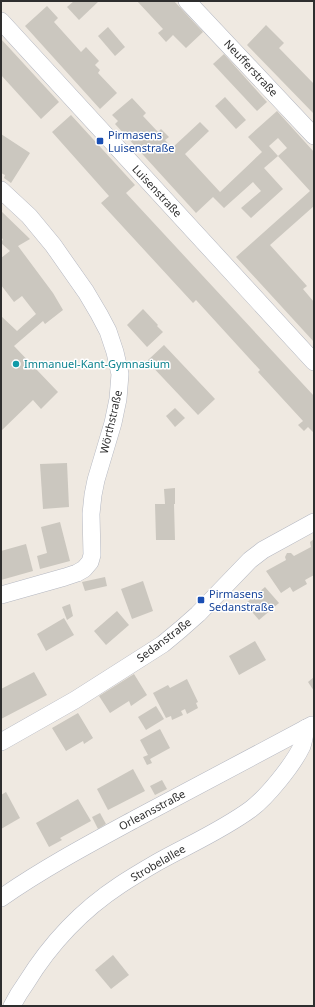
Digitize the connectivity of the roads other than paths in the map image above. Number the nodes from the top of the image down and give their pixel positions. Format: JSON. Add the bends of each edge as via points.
{"nodes":[{"id":1,"x":187,"y":1,"type":"edge"},
{"id":2,"x":1,"y":20,"type":"edge"},
{"id":3,"x":314,"y":136,"type":"edge"},
{"id":4,"x":1,"y":190,"type":"edge"},
{"id":5,"x":314,"y":362,"type":"edge"},
{"id":6,"x":314,"y":522,"type":"edge"},
{"id":7,"x":1,"y":595,"type":"edge"},
{"id":8,"x":310,"y":726,"type":"edge"},
{"id":9,"x":1,"y":742,"type":"edge"},
{"id":10,"x":1,"y":898,"type":"edge"},
{"id":11,"x":12,"y":1006,"type":"edge"}],
"edges":[{"from":1,"to":3,"type":"street","name":"Neufferstraße"},
{"from":2,"to":5,"type":"street","name":"Luisenstraße"},
{"from":4,"to":7,"type":"street","name":"Wörthstraße","via":[[29,216],[79,282],[106,326],[120,374],[113,423],[93,495],[90,562],[77,573]]},
{"from":6,"to":9,"type":"street","name":"Sedanstraße","via":[[250,560],[198,614],[163,644],[75,700]]},
{"from":8,"to":10,"type":"street","name":"Orleansstraße","via":[[70,855]]},
{"from":8,"to":11,"type":"street","name":"Strobelallee","via":[[293,761],[252,808],[205,838],[155,863],[84,912],[58,938],[36,966]]}]}
